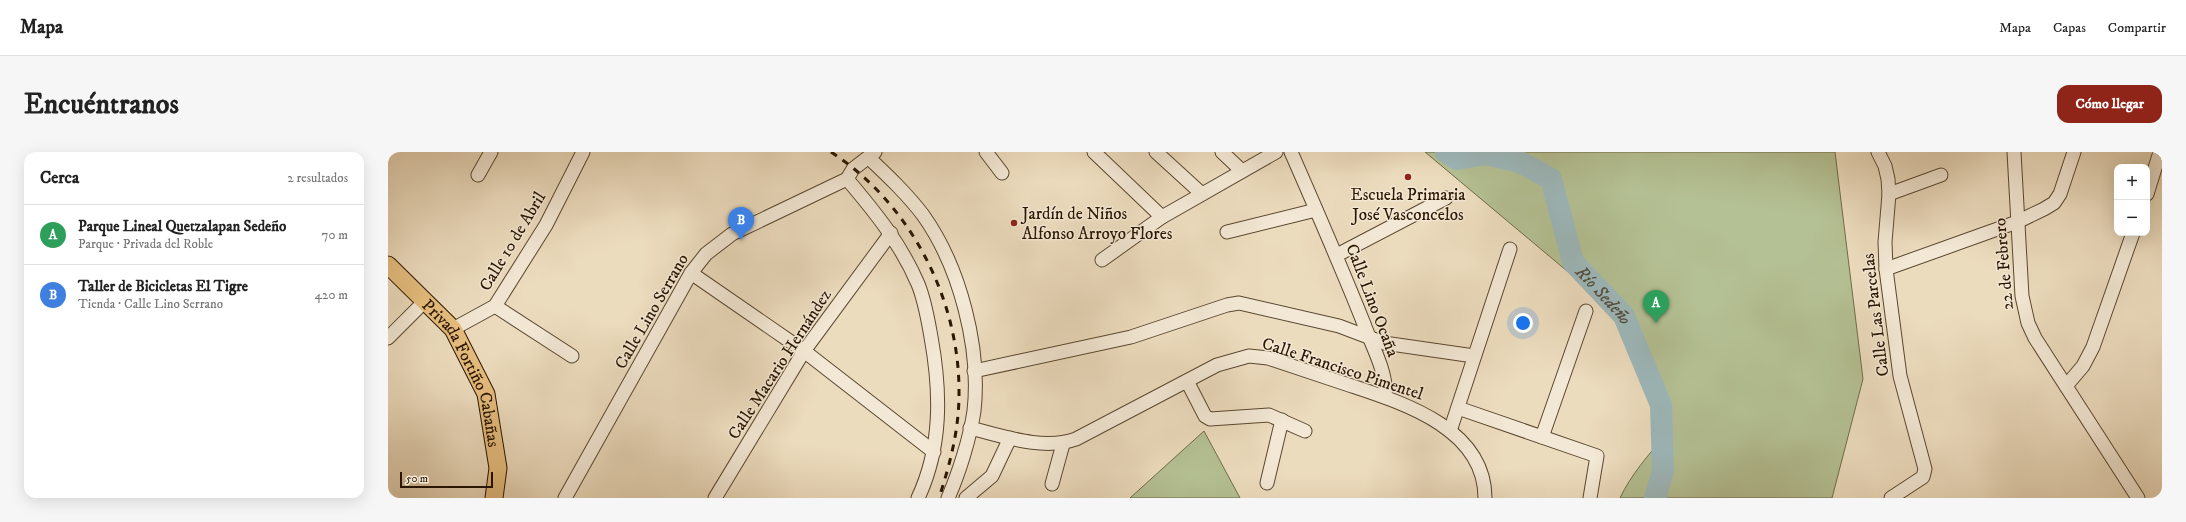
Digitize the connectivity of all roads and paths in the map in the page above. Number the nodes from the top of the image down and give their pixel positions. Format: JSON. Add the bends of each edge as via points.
{"nodes":[{"id":1,"x":492,"y":152,"type":"edge"},
{"id":2,"x":581,"y":152,"type":"edge"},
{"id":3,"x":986,"y":152,"type":"edge"},
{"id":4,"x":1094,"y":152,"type":"edge"},
{"id":5,"x":1156,"y":152,"type":"edge"},
{"id":6,"x":1222,"y":152,"type":"edge"},
{"id":7,"x":1276,"y":152,"type":"edge"},
{"id":8,"x":1291,"y":152,"type":"edge"},
{"id":9,"x":1878,"y":152,"type":"edge"},
{"id":10,"x":2014,"y":152,"type":"edge"},
{"id":11,"x":2074,"y":152,"type":"edge"},
{"id":12,"x":872,"y":155,"type":"edge"},
{"id":13,"x":2160,"y":158,"type":"edge"},
{"id":14,"x":1242,"y":171,"type":"junction"},
{"id":15,"x":1002,"y":173,"type":"dead end"},
{"id":16,"x":478,"y":174,"type":"dead end"},
{"id":17,"x":1941,"y":175,"type":"dead end"},
{"id":18,"x":848,"y":179,"type":"junction"},
{"id":19,"x":2150,"y":186,"type":"edge"},
{"id":20,"x":1202,"y":194,"type":"junction"},
{"id":21,"x":1889,"y":194,"type":"junction"},
{"id":22,"x":1446,"y":198,"type":"dead end"},
{"id":23,"x":1316,"y":210,"type":"junction"},
{"id":24,"x":1162,"y":217,"type":"junction"},
{"id":25,"x":2017,"y":222,"type":"junction"},
{"id":26,"x":1227,"y":232,"type":"dead end"},
{"id":27,"x":891,"y":233,"type":"junction"},
{"id":28,"x":2132,"y":236,"type":"edge"},
{"id":29,"x":1510,"y":249,"type":"dead end"},
{"id":30,"x":1337,"y":255,"type":"junction"},
{"id":31,"x":1102,"y":260,"type":"dead end"},
{"id":32,"x":388,"y":265,"type":"edge"},
{"id":33,"x":1886,"y":269,"type":"junction"},
{"id":34,"x":692,"y":273,"type":"junction"},
{"id":35,"x":425,"y":301,"type":"junction"},
{"id":36,"x":495,"y":306,"type":"junction"},
{"id":37,"x":1586,"y":311,"type":"dead end"},
{"id":38,"x":453,"y":329,"type":"junction"},
{"id":39,"x":388,"y":338,"type":"edge"},
{"id":40,"x":1369,"y":338,"type":"junction"},
{"id":41,"x":804,"y":351,"type":"junction"},
{"id":42,"x":572,"y":356,"type":"dead end"},
{"id":43,"x":1474,"y":356,"type":"junction"},
{"id":44,"x":974,"y":371,"type":"junction"},
{"id":45,"x":1187,"y":381,"type":"junction"},
{"id":46,"x":2066,"y":386,"type":"junction"},
{"id":47,"x":1385,"y":397,"type":"junction"},
{"id":48,"x":1458,"y":408,"type":"junction"},
{"id":49,"x":1282,"y":420,"type":"junction"},
{"id":50,"x":970,"y":428,"type":"junction"},
{"id":51,"x":1305,"y":431,"type":"dead end"},
{"id":52,"x":1450,"y":431,"type":"junction"},
{"id":53,"x":1542,"y":437,"type":"junction"},
{"id":54,"x":1010,"y":438,"type":"junction"},
{"id":55,"x":1063,"y":444,"type":"junction"},
{"id":56,"x":934,"y":452,"type":"junction"},
{"id":57,"x":1267,"y":483,"type":"dead end"},
{"id":58,"x":1052,"y":484,"type":"dead end"},
{"id":59,"x":950,"y":494,"type":"edge"},
{"id":60,"x":494,"y":498,"type":"edge"},
{"id":61,"x":565,"y":498,"type":"edge"},
{"id":62,"x":715,"y":498,"type":"edge"},
{"id":63,"x":918,"y":498,"type":"edge"},
{"id":64,"x":962,"y":498,"type":"edge"},
{"id":65,"x":966,"y":498,"type":"edge"},
{"id":66,"x":1485,"y":498,"type":"edge"},
{"id":67,"x":1590,"y":498,"type":"edge"},
{"id":68,"x":1891,"y":498,"type":"edge"},
{"id":69,"x":2138,"y":498,"type":"edge"}],
"edges":[{"from":1,"to":16,"type":"street"},
{"from":2,"to":36,"type":"street","name":"Calle 10 de Abril","via":[[546,225]]},
{"from":3,"to":15,"type":"street"},
{"from":4,"to":24,"type":"street"},
{"from":5,"to":20,"type":"street"},
{"from":6,"to":14,"type":"street"},
{"from":7,"to":14,"type":"street"},
{"from":8,"to":23,"type":"street","name":"Calle Lino Ocaña"},
{"from":9,"to":21,"type":"street","name":"Calle Las Parcelas","via":[[1885,166]]},
{"from":10,"to":25,"type":"street","name":"22 de Febrero"},
{"from":11,"to":25,"type":"street","via":[[2060,194],[2054,203]]},
{"from":12,"to":18,"type":"street","name":"Calle Lino Serrano","via":[[854,169]]},
{"from":12,"to":44,"type":"street","via":[[922,215],[940,242],[965,309]]},
{"from":13,"to":19,"type":"street"},
{"from":14,"to":20,"type":"street"},
{"from":17,"to":21,"type":"street"},
{"from":18,"to":27,"type":"street"},
{"from":18,"to":34,"type":"street","name":"Calle Lino Serrano","via":[[732,234],[706,254]]},
{"from":20,"to":24,"type":"street"},
{"from":21,"to":33,"type":"street","name":"Calle Las Parcelas"},
{"from":22,"to":30,"type":"street"},
{"from":23,"to":26,"type":"street"},
{"from":23,"to":30,"type":"street","name":"Calle Lino Ocaña"},
{"from":24,"to":31,"type":"street"},
{"from":25,"to":33,"type":"street"},
{"from":25,"to":46,"type":"street","name":"22 de Febrero","via":[[2022,296],[2028,323],[2034,338]]},
{"from":27,"to":41,"type":"street","name":"Calle Macario Hernández"},
{"from":27,"to":56,"type":"street","via":[[919,285],[927,314],[938,397]]},
{"from":28,"to":46,"type":"street","via":[[2093,347],[2083,366]]},
{"from":29,"to":43,"type":"street"},
{"from":30,"to":40,"type":"street","name":"Calle Lino Ocaña"},
{"from":32,"to":35,"type":"main road","name":"Privada Fortiño Cabañas"},
{"from":33,"to":68,"type":"street","name":"Calle Las Parcelas","via":[[1900,376],[1925,473],[1923,477]]},
{"from":34,"to":41,"type":"street"},
{"from":34,"to":61,"type":"street","name":"Calle Lino Serrano"},
{"from":35,"to":38,"type":"main road","name":"Privada Fortiño Cabañas"},
{"from":35,"to":39,"type":"street"},
{"from":36,"to":38,"type":"street","name":"Calle 10 de Abril"},
{"from":36,"to":42,"type":"street"},
{"from":37,"to":53,"type":"street"},
{"from":38,"to":60,"type":"main road","name":"Privada Fortiño Cabañas","via":[[486,394],[498,468]]},
{"from":40,"to":43,"type":"street","via":[[1384,343]]},
{"from":40,"to":44,"type":"street","via":[[1338,326],[1239,303],[1227,304],[1131,337]]},
{"from":40,"to":47,"type":"street","name":"Calle Lino Ocaña","via":[[1385,382]]},
{"from":41,"to":56,"type":"street"},
{"from":41,"to":62,"type":"street","name":"Calle Macario Hernández"},
{"from":43,"to":48,"type":"street"},
{"from":44,"to":50,"type":"street","via":[[975,393]]},
{"from":45,"to":47,"type":"street","name":"Calle Francisco Pimentel","via":[[1217,365],[1249,356],[1268,358]]},
{"from":45,"to":49,"type":"street","via":[[1205,416],[1210,419],[1261,414]]},
{"from":45,"to":55,"type":"street","name":"Calle Francisco Pimentel"},
{"from":46,"to":69,"type":"street","name":"22 de Febrero"},
{"from":47,"to":52,"type":"street","name":"Calle Francisco Pimentel","via":[[1419,411]]},
{"from":48,"to":52,"type":"street"},
{"from":48,"to":53,"type":"street"},
{"from":49,"to":51,"type":"street"},
{"from":49,"to":57,"type":"street"},
{"from":50,"to":54,"type":"street"},
{"from":50,"to":59,"type":"street"},
{"from":52,"to":66,"type":"street","name":"Calle Francisco Pimentel","via":[[1473,456],[1481,470]]},
{"from":53,"to":67,"type":"street","via":[[1597,456]]},
{"from":54,"to":55,"type":"street"},
{"from":54,"to":65,"type":"street","via":[[992,476]]},
{"from":55,"to":58,"type":"street"},
{"from":56,"to":63,"type":"street","via":[[930,470]]},
{"from":59,"to":64,"type":"street"}]}
